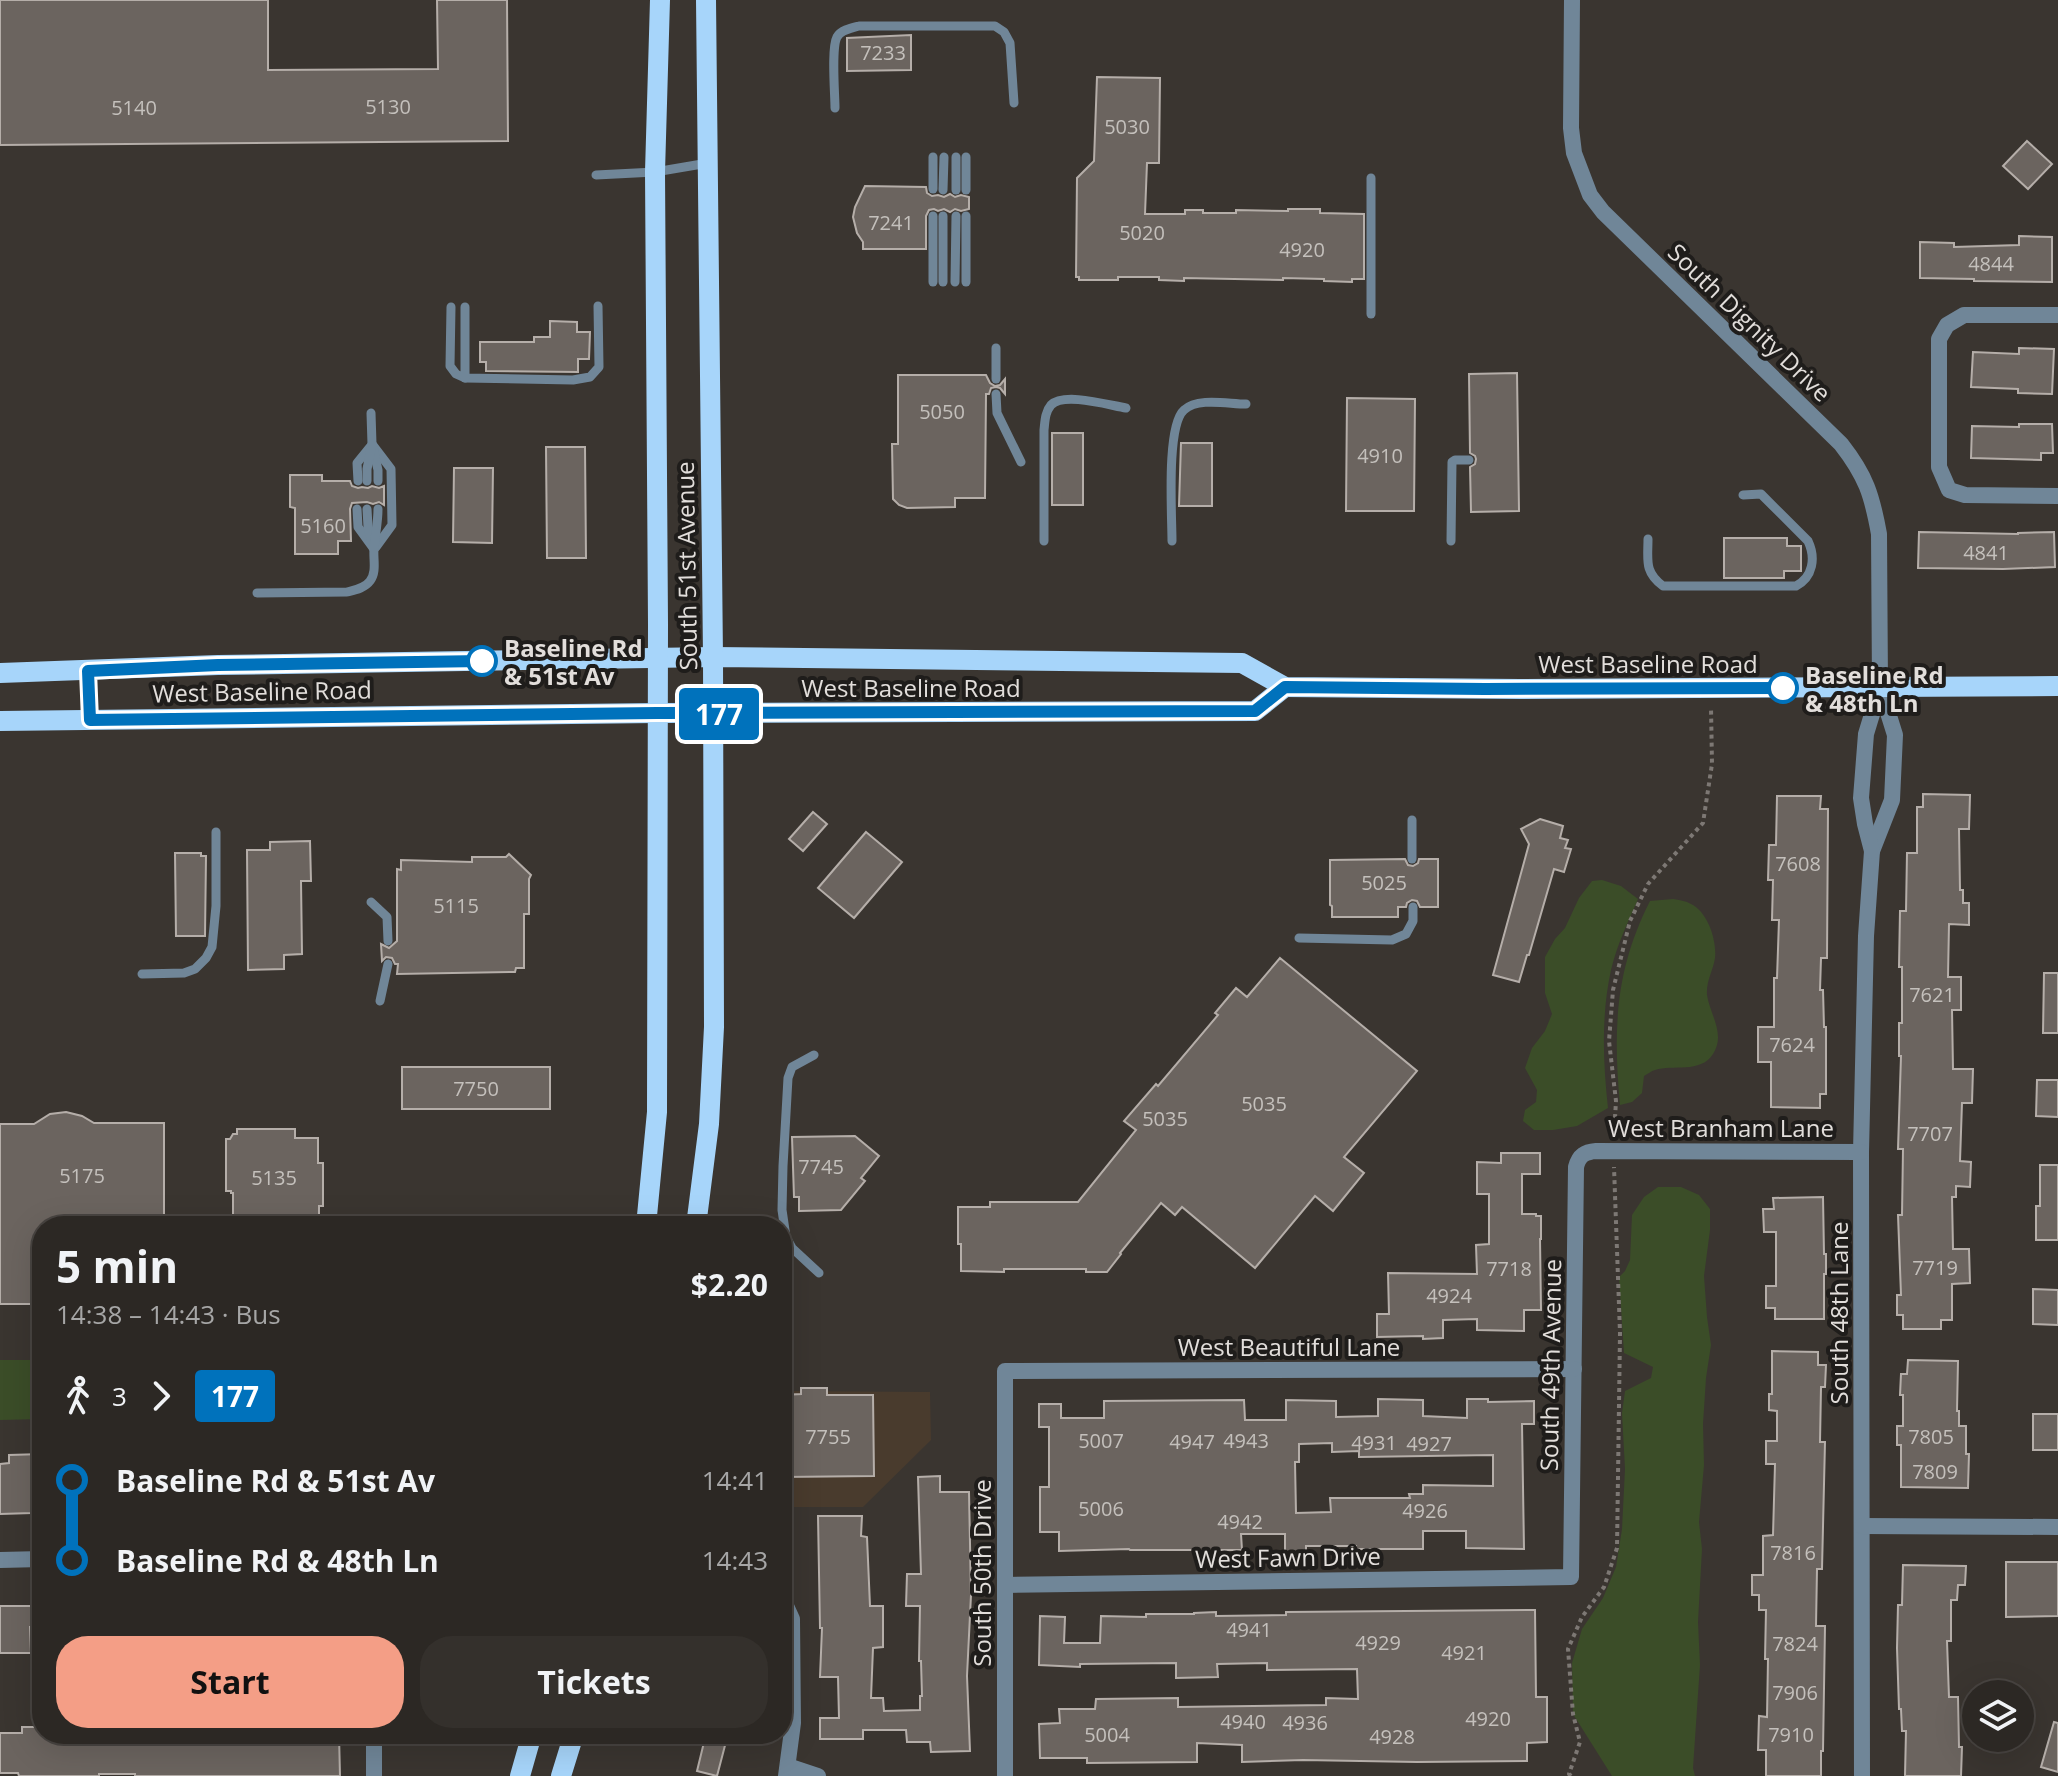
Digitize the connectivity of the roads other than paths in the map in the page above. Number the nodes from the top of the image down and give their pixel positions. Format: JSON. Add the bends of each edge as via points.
{"nodes":[{"id":1,"x":660,"y":0,"type":"edge"},
{"id":2,"x":706,"y":0,"type":"edge"},
{"id":3,"x":1572,"y":0,"type":"edge"},
{"id":4,"x":1014,"y":103,"type":"dead end"},
{"id":5,"x":835,"y":108,"type":"dead end"},
{"id":6,"x":938,"y":157,"type":"dead end"},
{"id":7,"x":961,"y":157,"type":"dead end"},
{"id":8,"x":708,"y":163,"type":"junction"},
{"id":9,"x":655,"y":172,"type":"junction"},
{"id":10,"x":596,"y":175,"type":"dead end"},
{"id":11,"x":1371,"y":178,"type":"dead end"},
{"id":12,"x":938,"y":189,"type":"dead end"},
{"id":13,"x":961,"y":190,"type":"dead end"},
{"id":14,"x":938,"y":216,"type":"dead end"},
{"id":15,"x":961,"y":216,"type":"dead end"},
{"id":16,"x":938,"y":282,"type":"dead end"},
{"id":17,"x":960,"y":282,"type":"dead end"},
{"id":18,"x":598,"y":306,"type":"dead end"},
{"id":19,"x":451,"y":307,"type":"dead end"},
{"id":20,"x":465,"y":307,"type":"dead end"},
{"id":21,"x":1371,"y":314,"type":"dead end"},
{"id":22,"x":2058,"y":315,"type":"edge"},
{"id":23,"x":996,"y":348,"type":"dead end"},
{"id":24,"x":465,"y":378,"type":"junction"},
{"id":25,"x":996,"y":379,"type":"dead end"},
{"id":26,"x":996,"y":394,"type":"dead end"},
{"id":27,"x":1246,"y":404,"type":"dead end"},
{"id":28,"x":1126,"y":408,"type":"dead end"},
{"id":29,"x":371,"y":413,"type":"dead end"},
{"id":30,"x":372,"y":444,"type":"junction"},
{"id":31,"x":1469,"y":460,"type":"dead end"},
{"id":32,"x":1021,"y":462,"type":"dead end"},
{"id":33,"x":362,"y":481,"type":"dead end"},
{"id":34,"x":378,"y":481,"type":"dead end"},
{"id":35,"x":1743,"y":495,"type":"dead end"},
{"id":36,"x":2058,"y":496,"type":"edge"},
{"id":37,"x":1648,"y":539,"type":"dead end"},
{"id":38,"x":1044,"y":541,"type":"dead end"},
{"id":39,"x":1172,"y":541,"type":"dead end"},
{"id":40,"x":1451,"y":541,"type":"dead end"},
{"id":41,"x":374,"y":549,"type":"junction"},
{"id":42,"x":257,"y":593,"type":"dead end"},
{"id":43,"x":713,"y":657,"type":"junction"},
{"id":44,"x":657,"y":659,"type":"junction"},
{"id":45,"x":88,"y":671,"type":"junction"},
{"id":46,"x":0,"y":673,"type":"edge"},
{"id":47,"x":2058,"y":686,"type":"edge"},
{"id":48,"x":1285,"y":687,"type":"junction"},
{"id":49,"x":1880,"y":687,"type":"junction"},
{"id":50,"x":657,"y":713,"type":"junction"},
{"id":51,"x":714,"y":714,"type":"junction"},
{"id":52,"x":90,"y":720,"type":"junction"},
{"id":53,"x":0,"y":721,"type":"edge"},
{"id":54,"x":1412,"y":820,"type":"dead end"},
{"id":55,"x":216,"y":832,"type":"dead end"},
{"id":56,"x":1872,"y":851,"type":"junction"},
{"id":57,"x":1412,"y":859,"type":"dead end"},
{"id":58,"x":371,"y":902,"type":"dead end"},
{"id":59,"x":1413,"y":907,"type":"dead end"},
{"id":60,"x":1299,"y":938,"type":"dead end"},
{"id":61,"x":388,"y":941,"type":"dead end"},
{"id":62,"x":388,"y":964,"type":"dead end"},
{"id":63,"x":142,"y":974,"type":"dead end"},
{"id":64,"x":380,"y":1001,"type":"dead end"},
{"id":65,"x":814,"y":1055,"type":"dead end"},
{"id":66,"x":1861,"y":1152,"type":"junction"},
{"id":67,"x":1582,"y":1154,"type":"joint"},
{"id":68,"x":647,"y":1216,"type":"edge"},
{"id":69,"x":697,"y":1216,"type":"edge"},
{"id":70,"x":783,"y":1216,"type":"edge"},
{"id":71,"x":792,"y":1248,"type":"edge"},
{"id":72,"x":819,"y":1273,"type":"dead end"},
{"id":73,"x":1574,"y":1369,"type":"junction"},
{"id":74,"x":1005,"y":1371,"type":"joint"},
{"id":75,"x":1862,"y":1526,"type":"junction"},
{"id":76,"x":2058,"y":1527,"type":"edge"},
{"id":77,"x":32,"y":1559,"type":"edge"},
{"id":78,"x":0,"y":1560,"type":"edge"},
{"id":79,"x":1571,"y":1577,"type":"joint"},
{"id":80,"x":1005,"y":1585,"type":"junction"},
{"id":81,"x":792,"y":1619,"type":"edge"},
{"id":82,"x":792,"y":1731,"type":"edge"},
{"id":83,"x":374,"y":1744,"type":"edge"},
{"id":84,"x":529,"y":1744,"type":"edge"},
{"id":85,"x":571,"y":1744,"type":"edge"},
{"id":86,"x":790,"y":1744,"type":"edge"},
{"id":87,"x":787,"y":1771,"type":"edge"},
{"id":88,"x":374,"y":1776,"type":"edge"},
{"id":89,"x":520,"y":1776,"type":"edge"},
{"id":90,"x":561,"y":1776,"type":"edge"},
{"id":91,"x":818,"y":1776,"type":"edge"},
{"id":92,"x":1005,"y":1776,"type":"edge"},
{"id":93,"x":1862,"y":1776,"type":"edge"}],
"edges":[{"from":1,"to":9,"type":"main road","name":"South 51st Avenue"},
{"from":2,"to":8,"type":"main road","name":"South 51st Avenue"},
{"from":3,"to":49,"type":"street","name":"South Dignity Drive","via":[[1571,128],[1590,195],[1859,466],[1879,534]]},
{"from":4,"to":5,"type":"lane","via":[[1010,43],[995,26],[859,26],[837,36]]},
{"from":6,"to":12,"type":"lane"},
{"from":7,"to":13,"type":"lane"},
{"from":8,"to":9,"type":"lane"},
{"from":8,"to":43,"type":"main road","name":"South 51st Avenue"},
{"from":9,"to":10,"type":"lane"},
{"from":9,"to":44,"type":"main road","name":"South 51st Avenue"},
{"from":11,"to":21,"type":"lane"},
{"from":14,"to":16,"type":"lane"},
{"from":15,"to":17,"type":"lane"},
{"from":18,"to":24,"type":"lane","via":[[599,367],[590,377]]},
{"from":19,"to":24,"type":"lane","via":[[450,366]]},
{"from":20,"to":24,"type":"lane"},
{"from":22,"to":36,"type":"street","via":[[1964,315],[1947,325],[1939,339],[1939,467],[1949,490],[1965,495]]},
{"from":23,"to":25,"type":"lane"},
{"from":26,"to":32,"type":"lane","via":[[997,413]]},
{"from":27,"to":39,"type":"lane","via":[[1199,403],[1183,410],[1172,443]]},
{"from":28,"to":38,"type":"lane","via":[[1066,398],[1053,403],[1046,414]]},
{"from":29,"to":30,"type":"lane"},
{"from":30,"to":33,"type":"lane"},
{"from":30,"to":34,"type":"lane"},
{"from":30,"to":41,"type":"lane","via":[[391,469],[392,525]]},
{"from":31,"to":40,"type":"lane","via":[[1452,462]]},
{"from":35,"to":37,"type":"lane","via":[[1761,494],[1808,541],[1811,570],[1804,582],[1663,586],[1649,570]]},
{"from":41,"to":41,"type":"lane","via":[[358,527],[368,509],[378,527]]},
{"from":41,"to":42,"type":"lane","via":[[374,573],[361,588]]},
{"from":43,"to":44,"type":"main road","name":"West Baseline Road"},
{"from":43,"to":48,"type":"main road","name":"West Baseline Road","via":[[1242,663]]},
{"from":43,"to":51,"type":"main road","name":"South 51st Avenue"},
{"from":44,"to":45,"type":"main road","name":"West Baseline Road"},
{"from":44,"to":50,"type":"main road","name":"South 51st Avenue"},
{"from":45,"to":46,"type":"main road","name":"West Baseline Road"},
{"from":45,"to":52,"type":"lane"},
{"from":47,"to":49,"type":"main road","name":"West Baseline Road"},
{"from":48,"to":49,"type":"main road","name":"West Baseline Road"},
{"from":48,"to":51,"type":"main road","name":"West Baseline Road","via":[[1255,711]]},
{"from":49,"to":56,"type":"street","name":"South 48th Lane","via":[[1866,734],[1861,798]]},
{"from":49,"to":56,"type":"street","name":"South 48th Lane","via":[[1895,745],[1892,800]]},
{"from":50,"to":51,"type":"main road","name":"West Baseline Road"},
{"from":50,"to":52,"type":"main road","name":"West Baseline Road"},
{"from":50,"to":68,"type":"main road","name":"South 51st Avenue","via":[[657,1112]]},
{"from":51,"to":69,"type":"main road","name":"South 51st Avenue","via":[[712,1077]]},
{"from":52,"to":53,"type":"main road","name":"West Baseline Road"},
{"from":54,"to":57,"type":"lane"},
{"from":55,"to":63,"type":"lane","via":[[212,947],[195,969]]},
{"from":56,"to":66,"type":"street","name":"South 48th Lane"},
{"from":58,"to":61,"type":"lane","via":[[387,917]]},
{"from":59,"to":60,"type":"lane","via":[[1406,934],[1392,940]]},
{"from":62,"to":64,"type":"lane"},
{"from":65,"to":70,"type":"lane","via":[[792,1067],[788,1078]]},
{"from":66,"to":67,"type":"street","name":"West Branham Lane"},
{"from":66,"to":75,"type":"street","name":"South 48th Lane"},
{"from":67,"to":73,"type":"street","name":"South 49th Avenue","via":[[1576,1167]]},
{"from":71,"to":72,"type":"lane"},
{"from":73,"to":74,"type":"street","name":"West Beautiful Lane"},
{"from":73,"to":79,"type":"street","name":"South 49th Avenue"},
{"from":74,"to":80,"type":"street","name":"South 50th Drive"},
{"from":75,"to":76,"type":"street"},
{"from":75,"to":93,"type":"street","name":"South 48th Lane"},
{"from":77,"to":78,"type":"street"},
{"from":79,"to":80,"type":"street","name":"West Fawn Drive"},
{"from":80,"to":92,"type":"street","name":"South 50th Drive"},
{"from":81,"to":82,"type":"street"},
{"from":83,"to":88,"type":"street"},
{"from":84,"to":89,"type":"main road"},
{"from":85,"to":90,"type":"main road"},
{"from":86,"to":87,"type":"street"},
{"from":87,"to":91,"type":"street"}]}
